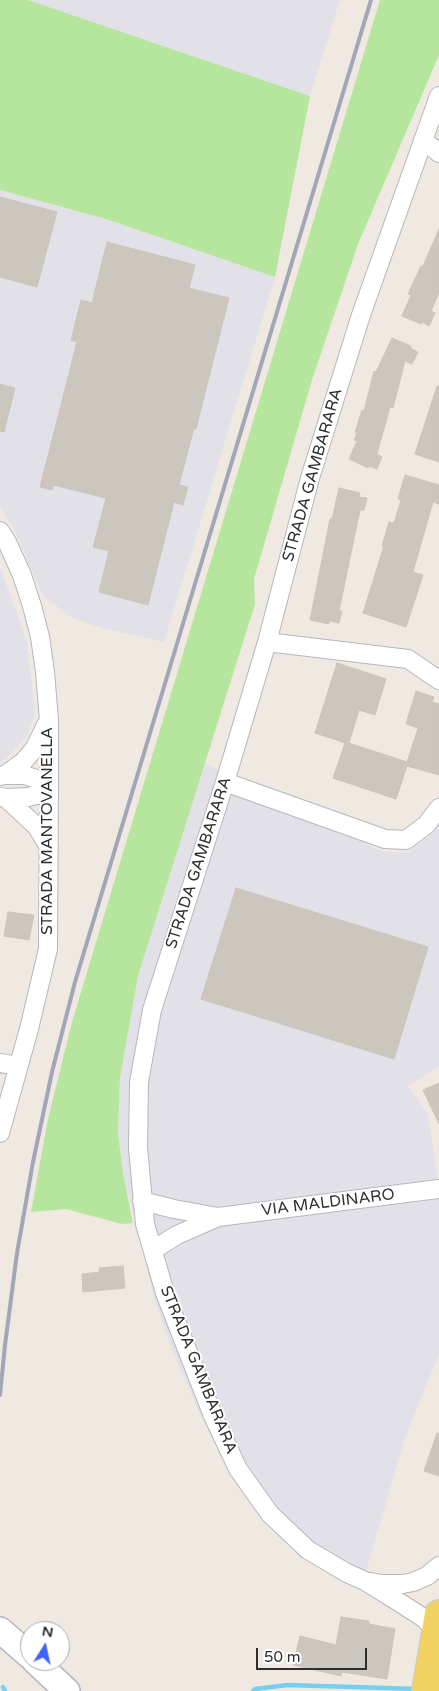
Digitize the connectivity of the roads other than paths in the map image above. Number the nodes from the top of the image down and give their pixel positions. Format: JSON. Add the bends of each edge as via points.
{"nodes":[{"id":1,"x":439,"y":96,"type":"edge"},
{"id":2,"x":423,"y":140,"type":"junction"},
{"id":3,"x":439,"y":152,"type":"edge"},
{"id":4,"x":0,"y":531,"type":"edge"},
{"id":5,"x":267,"y":642,"type":"junction"},
{"id":6,"x":439,"y":680,"type":"edge"},
{"id":7,"x":48,"y":720,"type":"junction"},
{"id":8,"x":2,"y":775,"type":"edge"},
{"id":9,"x":225,"y":782,"type":"junction"},
{"id":10,"x":49,"y":788,"type":"junction"},
{"id":11,"x":3,"y":797,"type":"edge"},
{"id":12,"x":439,"y":808,"type":"edge"},
{"id":13,"x":49,"y":848,"type":"junction"},
{"id":14,"x":0,"y":1063,"type":"edge"},
{"id":15,"x":18,"y":1066,"type":"junction"},
{"id":16,"x":0,"y":1133,"type":"edge"},
{"id":17,"x":439,"y":1189,"type":"edge"},
{"id":18,"x":142,"y":1201,"type":"junction"},
{"id":19,"x":218,"y":1217,"type":"junction"},
{"id":20,"x":153,"y":1250,"type":"junction"},
{"id":21,"x":439,"y":1566,"type":"edge"},
{"id":22,"x":373,"y":1582,"type":"junction"},
{"id":23,"x":438,"y":1621,"type":"edge"},
{"id":24,"x":0,"y":1630,"type":"edge"},
{"id":25,"x":20,"y":1647,"type":"edge"},
{"id":26,"x":46,"y":1671,"type":"edge"},
{"id":27,"x":427,"y":1685,"type":"edge"},
{"id":28,"x":67,"y":1691,"type":"edge"}],
"edges":[{"from":1,"to":2,"type":"street","name":"STRADA GAMBARARA"},
{"from":2,"to":3,"type":"street"},
{"from":2,"to":5,"type":"street","name":"STRADA GAMBARARA","via":[[361,315],[315,460]]},
{"from":4,"to":7,"type":"street","name":"STRADA MANTOVANELLA","via":[[22,576],[34,614],[45,672]]},
{"from":5,"to":6,"type":"street","via":[[408,659]]},
{"from":5,"to":9,"type":"street","name":"STRADA GAMBARARA"},
{"from":7,"to":8,"type":"street","via":[[35,748],[23,762]]},
{"from":7,"to":10,"type":"street","name":"STRADA MANTOVANELLA"},
{"from":8,"to":10,"type":"street","via":[[24,775]]},
{"from":9,"to":12,"type":"street","via":[[385,839],[406,840],[426,825]]},
{"from":9,"to":18,"type":"street","name":"STRADA GAMBARARA","via":[[152,1010],[139,1082],[138,1148]]},
{"from":10,"to":11,"type":"street","via":[[28,797]]},
{"from":10,"to":13,"type":"street","name":"STRADA MANTOVANELLA"},
{"from":11,"to":13,"type":"street","via":[[38,827]]},
{"from":13,"to":15,"type":"street","name":"STRADA MANTOVANELLA","via":[[48,949]]},
{"from":14,"to":15,"type":"street"},
{"from":15,"to":16,"type":"street","name":"STRADA MANTOVANELLA"},
{"from":17,"to":19,"type":"street","name":"VIA MALDINARO"},
{"from":18,"to":19,"type":"street","name":"VIA MALDINARO"},
{"from":18,"to":20,"type":"street","name":"STRADA GAMBARARA"},
{"from":19,"to":20,"type":"street","name":"VIA MALDINARO"},
{"from":20,"to":22,"type":"street","name":"STRADA GAMBARARA","via":[[186,1349],[238,1469],[270,1514],[308,1550],[346,1573]]},
{"from":21,"to":22,"type":"street","name":"STRADA GAMBARARA","via":[[413,1582]]},
{"from":22,"to":23,"type":"street","name":"STRADA GAMBARARA","via":[[425,1619]]},
{"from":23,"to":27,"type":"main road"},
{"from":24,"to":25,"type":"main road"},
{"from":26,"to":28,"type":"main road"}]}
